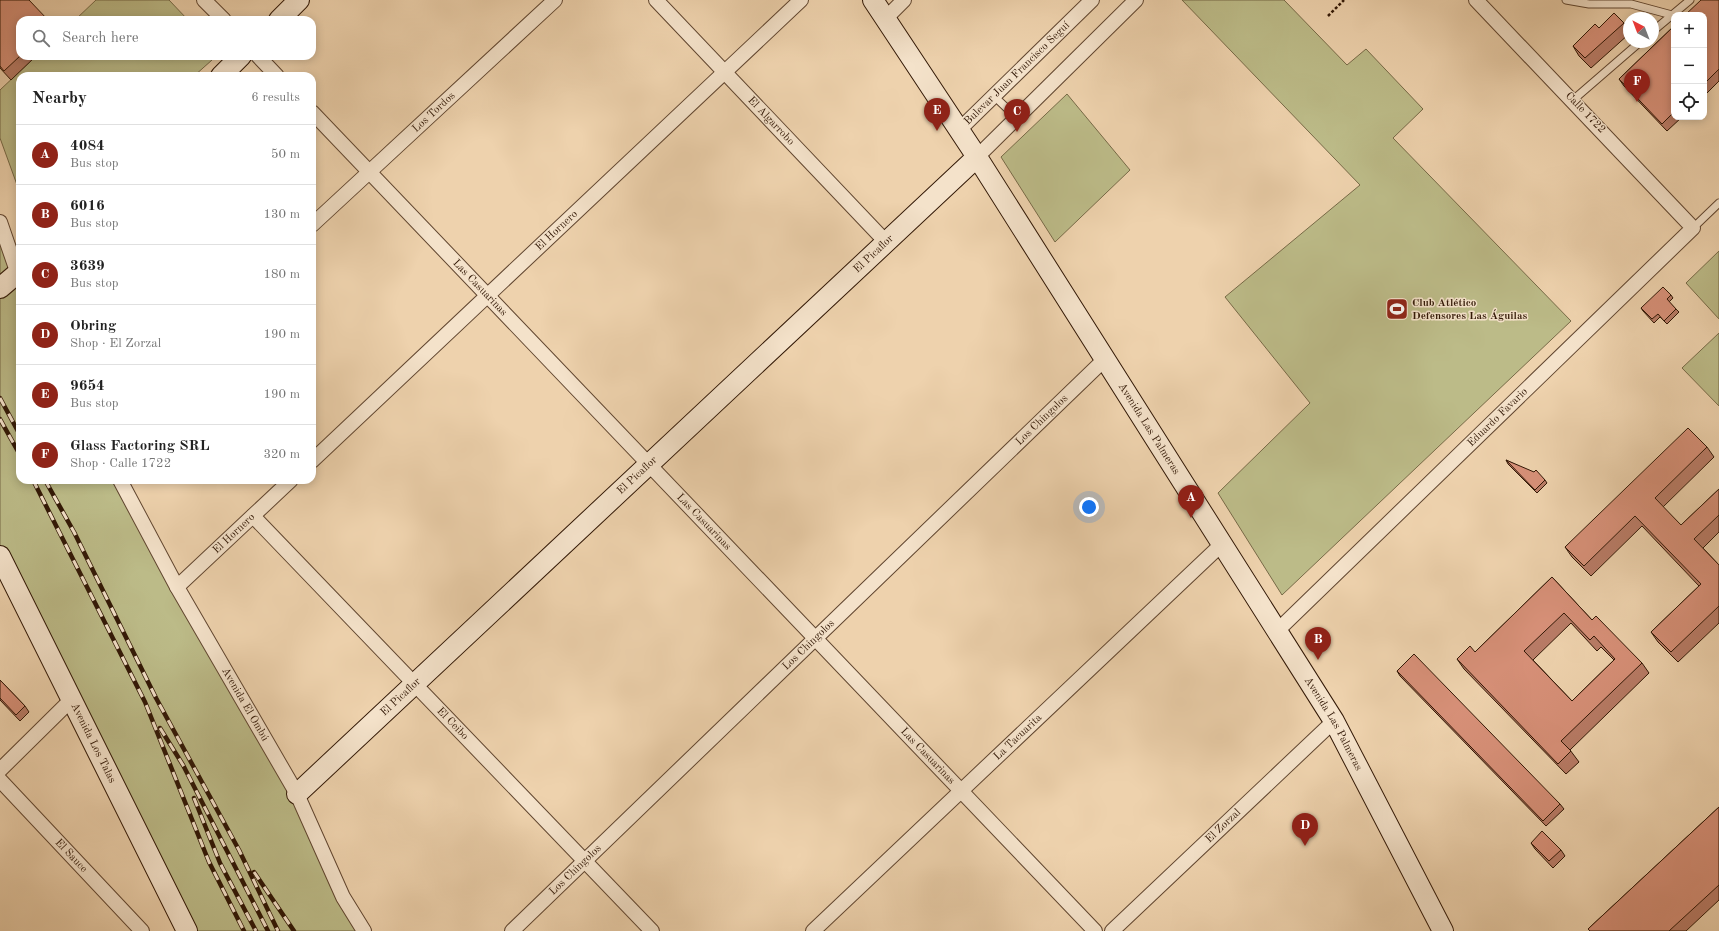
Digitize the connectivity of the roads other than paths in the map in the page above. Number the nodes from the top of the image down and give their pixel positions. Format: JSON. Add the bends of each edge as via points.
{"nodes":[{"id":1,"x":204,"y":0,"type":"edge"},
{"id":2,"x":299,"y":0,"type":"edge"},
{"id":3,"x":555,"y":0,"type":"edge"},
{"id":4,"x":656,"y":0,"type":"edge"},
{"id":5,"x":801,"y":0,"type":"edge"},
{"id":6,"x":873,"y":0,"type":"edge"},
{"id":7,"x":904,"y":0,"type":"edge"},
{"id":8,"x":1092,"y":0,"type":"edge"},
{"id":9,"x":1136,"y":0,"type":"edge"},
{"id":10,"x":1476,"y":0,"type":"edge"},
{"id":11,"x":1566,"y":0,"type":"edge"},
{"id":12,"x":1690,"y":0,"type":"edge"},
{"id":13,"x":1676,"y":12,"type":"edge"},
{"id":14,"x":1671,"y":15,"type":"edge"},
{"id":15,"x":220,"y":16,"type":"edge"},
{"id":16,"x":283,"y":16,"type":"edge"},
{"id":17,"x":1671,"y":16,"type":"edge"},
{"id":18,"x":885,"y":18,"type":"junction"},
{"id":19,"x":1659,"y":26,"type":"edge"},
{"id":20,"x":1633,"y":48,"type":"edge"},
{"id":21,"x":237,"y":60,"type":"edge"},
{"id":22,"x":262,"y":60,"type":"edge"},
{"id":23,"x":225,"y":72,"type":"edge"},
{"id":24,"x":274,"y":72,"type":"edge"},
{"id":25,"x":725,"y":72,"type":"junction"},
{"id":26,"x":994,"y":96,"type":"junction"},
{"id":27,"x":1573,"y":100,"type":"junction"},
{"id":28,"x":316,"y":116,"type":"edge"},
{"id":29,"x":1017,"y":118,"type":"junction"},
{"id":30,"x":959,"y":130,"type":"junction"},
{"id":31,"x":977,"y":157,"type":"junction"},
{"id":32,"x":369,"y":172,"type":"junction"},
{"id":33,"x":1719,"y":203,"type":"edge"},
{"id":34,"x":316,"y":221,"type":"edge"},
{"id":35,"x":0,"y":222,"type":"edge"},
{"id":36,"x":1694,"y":228,"type":"junction"},
{"id":37,"x":886,"y":242,"type":"junction"},
{"id":38,"x":16,"y":267,"type":"edge"},
{"id":39,"x":16,"y":277,"type":"edge"},
{"id":40,"x":0,"y":288,"type":"edge"},
{"id":41,"x":487,"y":295,"type":"junction"},
{"id":42,"x":1105,"y":359,"type":"junction"},
{"id":43,"x":316,"y":456,"type":"edge"},
{"id":44,"x":649,"y":464,"type":"junction"},
{"id":45,"x":122,"y":484,"type":"edge"},
{"id":46,"x":287,"y":484,"type":"edge"},
{"id":47,"x":253,"y":516,"type":"junction"},
{"id":48,"x":1222,"y":544,"type":"junction"},
{"id":49,"x":0,"y":556,"type":"edge"},
{"id":50,"x":177,"y":587,"type":"junction"},
{"id":51,"x":1277,"y":631,"type":"junction"},
{"id":52,"x":816,"y":639,"type":"junction"},
{"id":53,"x":415,"y":684,"type":"junction"},
{"id":54,"x":72,"y":699,"type":"junction"},
{"id":55,"x":1334,"y":721,"type":"junction"},
{"id":56,"x":0,"y":770,"type":"edge"},
{"id":57,"x":0,"y":780,"type":"edge"},
{"id":58,"x":962,"y":791,"type":"junction"},
{"id":59,"x":297,"y":794,"type":"junction"},
{"id":60,"x":585,"y":862,"type":"junction"},
{"id":61,"x":142,"y":931,"type":"edge"},
{"id":62,"x":187,"y":931,"type":"edge"},
{"id":63,"x":364,"y":931,"type":"edge"},
{"id":64,"x":512,"y":931,"type":"edge"},
{"id":65,"x":652,"y":931,"type":"edge"},
{"id":66,"x":813,"y":931,"type":"edge"},
{"id":67,"x":1095,"y":931,"type":"edge"},
{"id":68,"x":1112,"y":931,"type":"edge"},
{"id":69,"x":1443,"y":931,"type":"edge"}],
"edges":[{"from":1,"to":15,"type":"street"},
{"from":2,"to":16,"type":"main road"},
{"from":3,"to":32,"type":"street","name":"Los Tordos"},
{"from":4,"to":25,"type":"street","name":"El Algarrobo"},
{"from":5,"to":25,"type":"street","name":"El Hornero"},
{"from":6,"to":18,"type":"main road","name":"Avenida Las Palmeras"},
{"from":7,"to":18,"type":"street"},
{"from":8,"to":26,"type":"street","name":"Bulevar Juan Francisco Seguí"},
{"from":9,"to":29,"type":"street"},
{"from":10,"to":27,"type":"street","name":"Calle 1722"},
{"from":11,"to":14,"type":"lane","via":[[1589,4],[1631,4]]},
{"from":12,"to":13,"type":"lane"},
{"from":17,"to":19,"type":"lane"},
{"from":18,"to":30,"type":"main road","name":"Avenida Las Palmeras"},
{"from":20,"to":27,"type":"lane"},
{"from":21,"to":23,"type":"main road"},
{"from":22,"to":24,"type":"street"},
{"from":25,"to":37,"type":"street","name":"El Algarrobo"},
{"from":25,"to":41,"type":"street","name":"El Hornero"},
{"from":26,"to":29,"type":"lane"},
{"from":26,"to":30,"type":"street","name":"Bulevar Juan Francisco Seguí"},
{"from":27,"to":36,"type":"street","name":"Calle 1722"},
{"from":28,"to":32,"type":"street","name":"Las Casuarinas"},
{"from":29,"to":31,"type":"street"},
{"from":30,"to":31,"type":"main road","name":"Avenida Las Palmeras"},
{"from":31,"to":37,"type":"main road","name":"El Picaflor"},
{"from":31,"to":42,"type":"main road","name":"Avenida Las Palmeras"},
{"from":32,"to":34,"type":"street","name":"Los Tordos"},
{"from":32,"to":41,"type":"street","name":"Las Casuarinas"},
{"from":33,"to":36,"type":"lane","name":"Eduardo Favario"},
{"from":35,"to":38,"type":"street"},
{"from":36,"to":51,"type":"street","name":"Eduardo Favario"},
{"from":37,"to":44,"type":"main road","name":"El Picaflor"},
{"from":39,"to":40,"type":"main road"},
{"from":41,"to":43,"type":"street","name":"El Hornero"},
{"from":41,"to":44,"type":"street","name":"Las Casuarinas"},
{"from":42,"to":48,"type":"main road","name":"Avenida Las Palmeras"},
{"from":42,"to":52,"type":"street","name":"Los Chingolos"},
{"from":44,"to":52,"type":"street","name":"Las Casuarinas"},
{"from":44,"to":53,"type":"main road","name":"El Picaflor"},
{"from":45,"to":50,"type":"street","name":"Avenida El Ombú"},
{"from":46,"to":47,"type":"street","name":"El Hornero"},
{"from":47,"to":50,"type":"street","name":"El Hornero"},
{"from":47,"to":53,"type":"street","name":"El Ceibo"},
{"from":48,"to":51,"type":"main road","name":"Avenida Las Palmeras"},
{"from":48,"to":58,"type":"street","name":"La Tacuarita"},
{"from":49,"to":54,"type":"main road","name":"Avenida Los Talas"},
{"from":50,"to":59,"type":"street","name":"Avenida El Ombú"},
{"from":51,"to":55,"type":"main road","name":"Avenida Las Palmeras"},
{"from":52,"to":58,"type":"street","name":"Las Casuarinas"},
{"from":52,"to":60,"type":"street","name":"Los Chingolos"},
{"from":53,"to":59,"type":"main road","name":"El Picaflor"},
{"from":53,"to":60,"type":"street","name":"El Ceibo"},
{"from":54,"to":56,"type":"street"},
{"from":54,"to":62,"type":"main road","name":"Avenida Los Talas"},
{"from":55,"to":68,"type":"street","name":"El Zorzal"},
{"from":55,"to":69,"type":"main road","name":"Avenida Las Palmeras"},
{"from":57,"to":61,"type":"street","name":"El Sauce"},
{"from":58,"to":66,"type":"street","name":"La Tacuarita"},
{"from":58,"to":67,"type":"street","name":"Las Casuarinas"},
{"from":59,"to":63,"type":"street","name":"Avenida El Ombú","via":[[343,897]]},
{"from":60,"to":64,"type":"street","name":"Los Chingolos"},
{"from":60,"to":65,"type":"street","name":"El Ceibo"}]}
